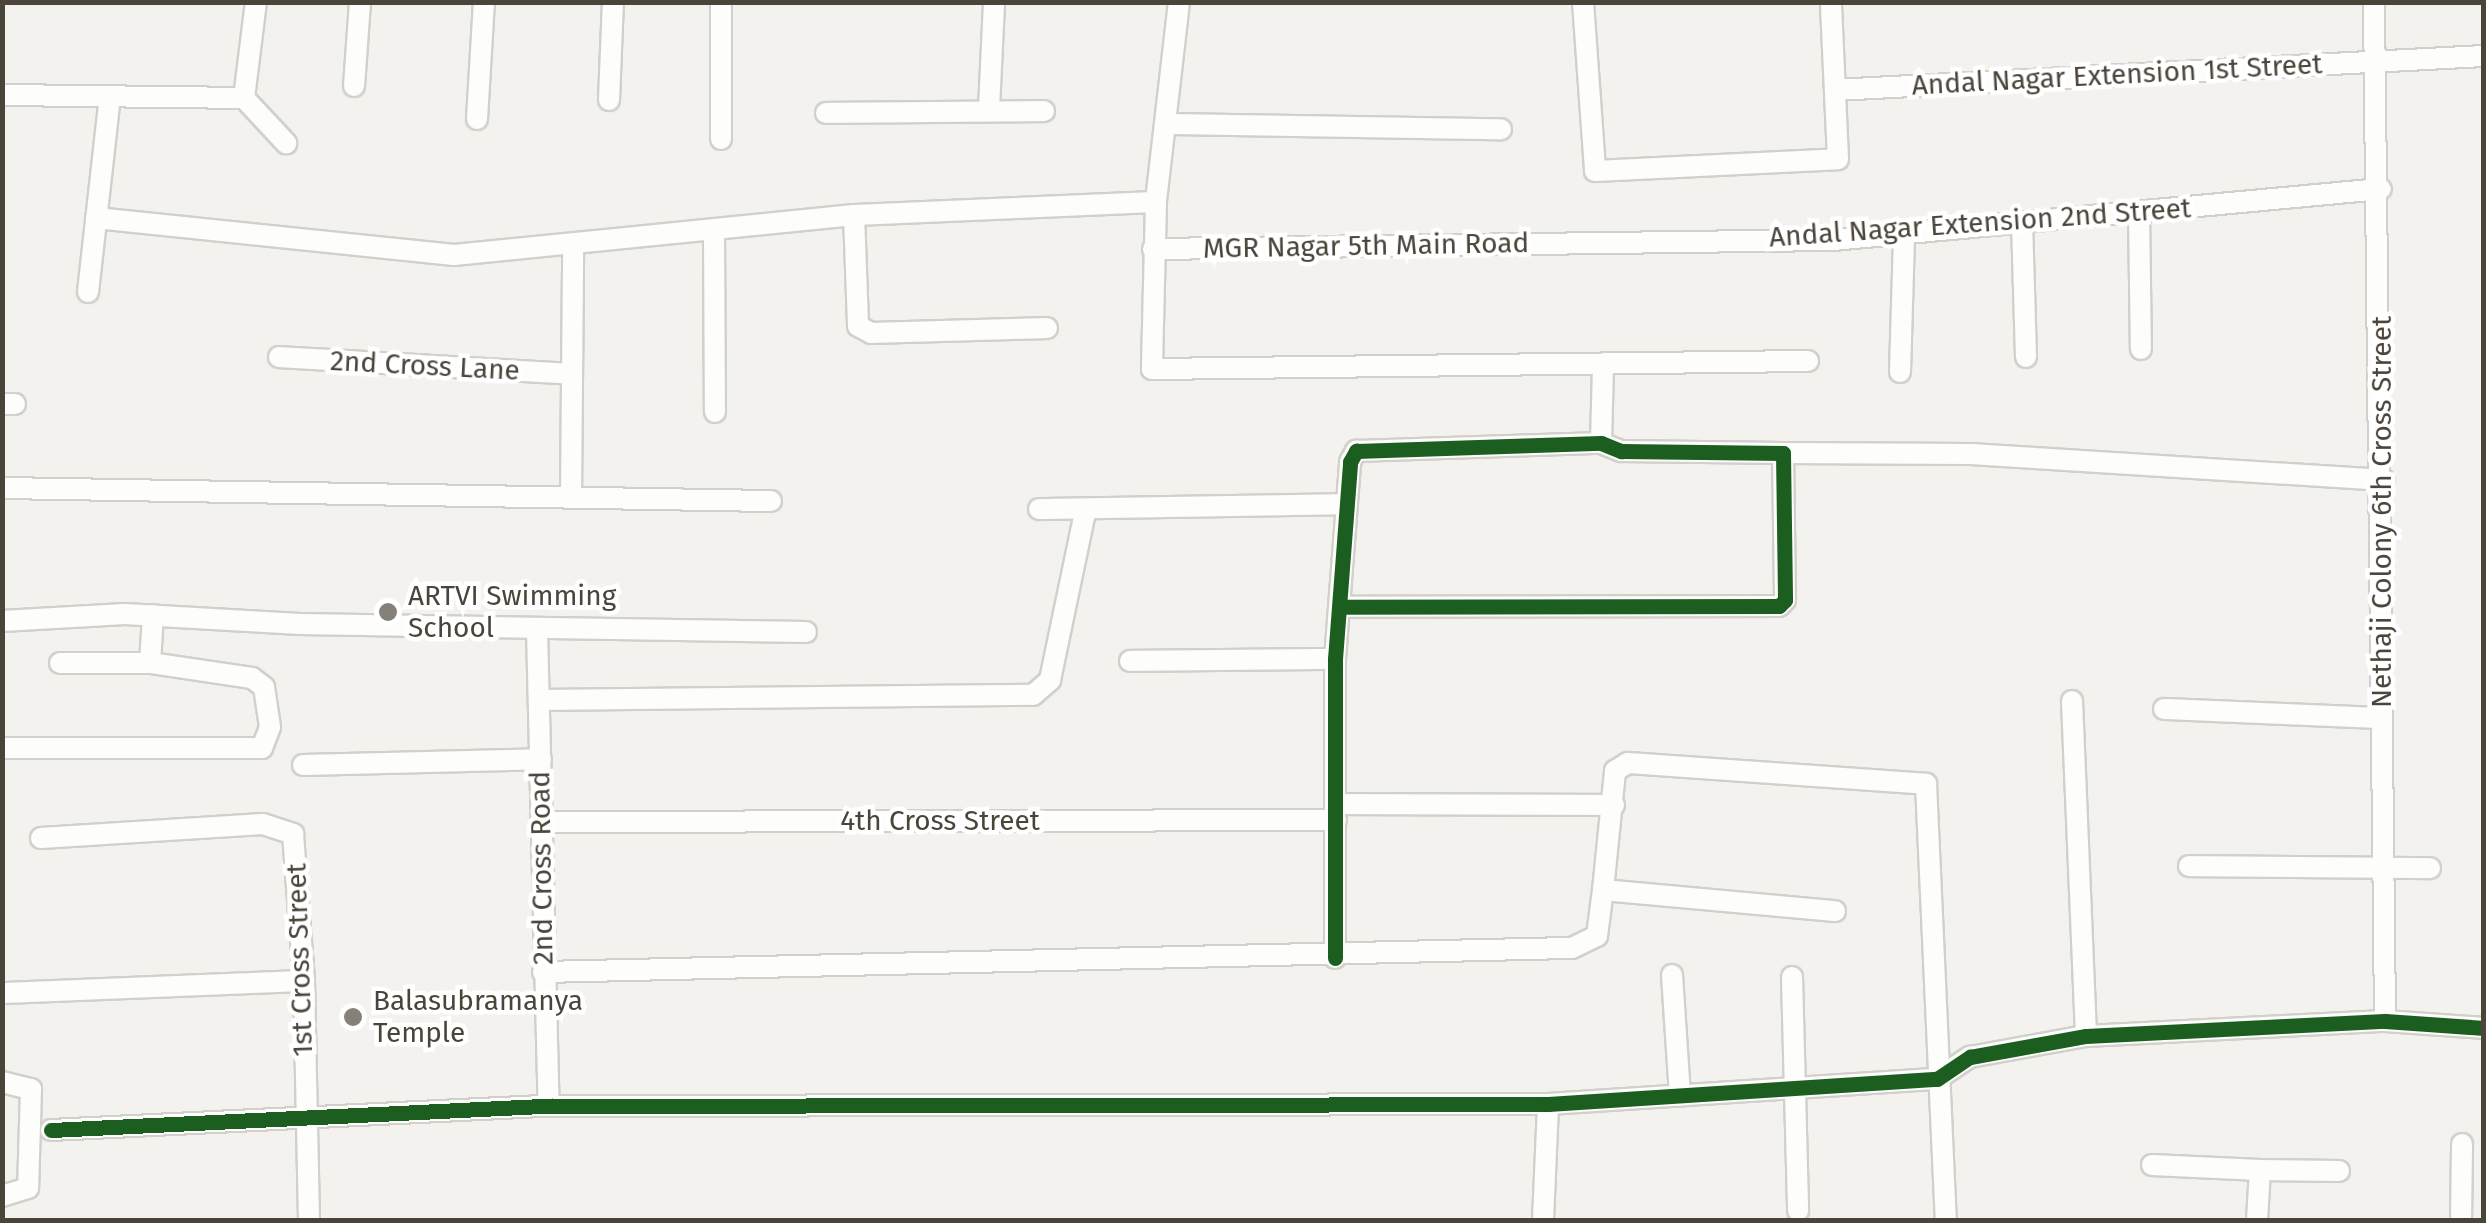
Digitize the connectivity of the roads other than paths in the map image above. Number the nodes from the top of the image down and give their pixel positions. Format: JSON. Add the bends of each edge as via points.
{"nodes":[{"id":1,"x":256,"y":2,"type":"edge"},
{"id":2,"x":360,"y":2,"type":"edge"},
{"id":3,"x":484,"y":2,"type":"edge"},
{"id":4,"x":613,"y":2,"type":"edge"},
{"id":5,"x":721,"y":2,"type":"edge"},
{"id":6,"x":994,"y":2,"type":"edge"},
{"id":7,"x":1179,"y":2,"type":"edge"},
{"id":8,"x":1583,"y":2,"type":"edge"},
{"id":9,"x":1832,"y":2,"type":"edge"},
{"id":10,"x":2374,"y":2,"type":"edge"},
{"id":11,"x":2484,"y":56,"type":"edge"},
{"id":12,"x":2378,"y":62,"type":"junction"},
{"id":13,"x":354,"y":86,"type":"dead end"},
{"id":14,"x":1846,"y":89,"type":"junction"},
{"id":15,"x":2,"y":95,"type":"edge"},
{"id":16,"x":110,"y":97,"type":"junction"},
{"id":17,"x":244,"y":98,"type":"junction"},
{"id":18,"x":609,"y":100,"type":"dead end"},
{"id":19,"x":988,"y":109,"type":"junction"},
{"id":20,"x":1044,"y":112,"type":"dead end"},
{"id":21,"x":826,"y":113,"type":"dead end"},
{"id":22,"x":478,"y":119,"type":"dead end"},
{"id":23,"x":1166,"y":124,"type":"junction"},
{"id":24,"x":1501,"y":130,"type":"dead end"},
{"id":25,"x":721,"y":140,"type":"dead end"},
{"id":26,"x":286,"y":143,"type":"dead end"},
{"id":27,"x":2381,"y":190,"type":"junction"},
{"id":28,"x":1156,"y":202,"type":"junction"},
{"id":29,"x":2139,"y":212,"type":"junction"},
{"id":30,"x":854,"y":215,"type":"junction"},
{"id":31,"x":96,"y":218,"type":"junction"},
{"id":32,"x":2022,"y":222,"type":"junction"},
{"id":33,"x":714,"y":233,"type":"junction"},
{"id":34,"x":1904,"y":234,"type":"junction"},
{"id":35,"x":1579,"y":243,"type":"joint"},
{"id":36,"x":572,"y":248,"type":"junction"},
{"id":37,"x":1153,"y":248,"type":"junction"},
{"id":38,"x":88,"y":292,"type":"dead end"},
{"id":39,"x":1046,"y":328,"type":"dead end"},
{"id":40,"x":2140,"y":349,"type":"dead end"},
{"id":41,"x":2026,"y":356,"type":"dead end"},
{"id":42,"x":279,"y":357,"type":"dead end"},
{"id":43,"x":1808,"y":361,"type":"dead end"},
{"id":44,"x":1603,"y":366,"type":"junction"},
{"id":45,"x":1900,"y":372,"type":"dead end"},
{"id":46,"x":572,"y":374,"type":"junction"},
{"id":47,"x":714,"y":412,"type":"dead end"},
{"id":48,"x":1602,"y":444,"type":"junction"},
{"id":49,"x":1783,"y":453,"type":"junction"},
{"id":50,"x":2384,"y":480,"type":"junction"},
{"id":51,"x":2,"y":488,"type":"edge"},
{"id":52,"x":571,"y":498,"type":"junction"},
{"id":53,"x":771,"y":502,"type":"dead end"},
{"id":54,"x":1346,"y":504,"type":"junction"},
{"id":55,"x":1039,"y":510,"type":"dead end"},
{"id":56,"x":1085,"y":514,"type":"junction"},
{"id":57,"x":1342,"y":606,"type":"junction"},
{"id":58,"x":153,"y":615,"type":"junction"},
{"id":59,"x":2,"y":622,"type":"edge"},
{"id":60,"x":537,"y":630,"type":"junction"},
{"id":61,"x":806,"y":632,"type":"dead end"},
{"id":62,"x":1335,"y":660,"type":"junction"},
{"id":63,"x":1130,"y":661,"type":"dead end"},
{"id":64,"x":60,"y":663,"type":"dead end"},
{"id":65,"x":150,"y":663,"type":"junction"},
{"id":66,"x":539,"y":700,"type":"junction"},
{"id":67,"x":2072,"y":702,"type":"dead end"},
{"id":68,"x":2164,"y":709,"type":"dead end"},
{"id":69,"x":2382,"y":718,"type":"junction"},
{"id":70,"x":2,"y":748,"type":"edge"},
{"id":71,"x":541,"y":759,"type":"junction"},
{"id":72,"x":303,"y":764,"type":"dead end"},
{"id":73,"x":1614,"y":804,"type":"junction"},
{"id":74,"x":1336,"y":812,"type":"junction"},
{"id":75,"x":544,"y":822,"type":"junction"},
{"id":76,"x":42,"y":838,"type":"dead end"},
{"id":77,"x":2189,"y":866,"type":"dead end"},
{"id":78,"x":2430,"y":868,"type":"dead end"},
{"id":79,"x":2386,"y":869,"type":"junction"},
{"id":80,"x":1603,"y":890,"type":"junction"},
{"id":81,"x":1835,"y":910,"type":"dead end"},
{"id":82,"x":1334,"y":958,"type":"junction"},
{"id":83,"x":544,"y":972,"type":"junction"},
{"id":84,"x":1672,"y":975,"type":"dead end"},
{"id":85,"x":1792,"y":977,"type":"dead end"},
{"id":86,"x":304,"y":980,"type":"junction"},
{"id":87,"x":2,"y":993,"type":"edge"},
{"id":88,"x":2385,"y":1021,"type":"junction"},
{"id":89,"x":2484,"y":1028,"type":"edge"},
{"id":90,"x":2086,"y":1036,"type":"junction"},
{"id":91,"x":1937,"y":1079,"type":"junction"},
{"id":92,"x":2,"y":1082,"type":"edge"},
{"id":93,"x":1796,"y":1091,"type":"junction"},
{"id":94,"x":1680,"y":1096,"type":"junction"},
{"id":95,"x":1548,"y":1104,"type":"junction"},
{"id":96,"x":549,"y":1106,"type":"junction"},
{"id":97,"x":305,"y":1119,"type":"junction"},
{"id":98,"x":51,"y":1130,"type":"dead end"},
{"id":99,"x":2462,"y":1144,"type":"dead end"},
{"id":100,"x":2152,"y":1165,"type":"dead end"},
{"id":101,"x":2260,"y":1170,"type":"junction"},
{"id":102,"x":2339,"y":1171,"type":"dead end"},
{"id":103,"x":2,"y":1196,"type":"edge"},
{"id":104,"x":1798,"y":1211,"type":"dead end"},
{"id":105,"x":309,"y":1220,"type":"edge"},
{"id":106,"x":1543,"y":1220,"type":"edge"},
{"id":107,"x":1946,"y":1220,"type":"edge"},
{"id":108,"x":2258,"y":1220,"type":"edge"},
{"id":109,"x":2461,"y":1220,"type":"edge"}],
"edges":[{"from":1,"to":17,"type":"street"},
{"from":2,"to":13,"type":"street"},
{"from":3,"to":22,"type":"street"},
{"from":4,"to":18,"type":"street"},
{"from":5,"to":25,"type":"street"},
{"from":6,"to":19,"type":"street"},
{"from":7,"to":23,"type":"street"},
{"from":8,"to":14,"type":"street","via":[[1594,171],[1833,162]]},
{"from":9,"to":14,"type":"street"},
{"from":10,"to":12,"type":"street","name":"Nethaji Colony 6th Cross Street"},
{"from":11,"to":12,"type":"street","name":"Andal Nagar Extension 1st Street"},
{"from":12,"to":14,"type":"street","name":"Andal Nagar Extension 1st Street"},
{"from":12,"to":27,"type":"street","name":"Nethaji Colony 6th Cross Street"},
{"from":15,"to":16,"type":"street"},
{"from":16,"to":17,"type":"street"},
{"from":16,"to":31,"type":"street"},
{"from":17,"to":26,"type":"street"},
{"from":19,"to":20,"type":"street"},
{"from":19,"to":21,"type":"street"},
{"from":23,"to":24,"type":"street"},
{"from":23,"to":28,"type":"street"},
{"from":27,"to":29,"type":"street","name":"Andal Nagar Extension 2nd Street"},
{"from":27,"to":50,"type":"street","name":"Nethaji Colony 6th Cross Street"},
{"from":28,"to":30,"type":"street"},
{"from":28,"to":37,"type":"street"},
{"from":29,"to":32,"type":"street","name":"Andal Nagar Extension 2nd Street"},
{"from":29,"to":40,"type":"street"},
{"from":30,"to":33,"type":"street"},
{"from":30,"to":39,"type":"street","via":[[858,326],[870,333]]},
{"from":31,"to":36,"type":"street","via":[[454,255]]},
{"from":31,"to":38,"type":"street"},
{"from":32,"to":34,"type":"street","name":"Andal Nagar Extension 2nd Street"},
{"from":32,"to":41,"type":"street"},
{"from":33,"to":36,"type":"street"},
{"from":33,"to":47,"type":"street"},
{"from":34,"to":35,"type":"street","name":"Andal Nagar Extension 2nd Street"},
{"from":34,"to":45,"type":"street"},
{"from":35,"to":37,"type":"street","name":"MGR Nagar 5th Main Road"},
{"from":36,"to":46,"type":"street"},
{"from":37,"to":44,"type":"street","via":[[1156,371]]},
{"from":42,"to":46,"type":"street","name":"2nd Cross Lane"},
{"from":43,"to":44,"type":"street"},
{"from":44,"to":48,"type":"street"},
{"from":46,"to":52,"type":"street"},
{"from":48,"to":49,"type":"street"},
{"from":48,"to":54,"type":"street","via":[[1363,448],[1350,462]]},
{"from":49,"to":50,"type":"street","via":[[1971,454]]},
{"from":49,"to":57,"type":"street","via":[[1785,600],[1779,606]]},
{"from":50,"to":69,"type":"street","name":"Nethaji Colony 6th Cross Street"},
{"from":51,"to":52,"type":"street"},
{"from":52,"to":53,"type":"street"},
{"from":54,"to":56,"type":"street"},
{"from":54,"to":57,"type":"street"},
{"from":55,"to":56,"type":"street"},
{"from":56,"to":66,"type":"street","via":[[1050,680],[1033,694]]},
{"from":57,"to":62,"type":"street"},
{"from":58,"to":59,"type":"street"},
{"from":58,"to":60,"type":"street"},
{"from":58,"to":65,"type":"street"},
{"from":60,"to":61,"type":"street"},
{"from":60,"to":66,"type":"street","name":"2nd Cross Road"},
{"from":62,"to":63,"type":"street"},
{"from":62,"to":74,"type":"street"},
{"from":64,"to":65,"type":"street"},
{"from":65,"to":70,"type":"street","via":[[252,678],[264,687],[270,726],[262,748]]},
{"from":66,"to":71,"type":"street","name":"2nd Cross Road"},
{"from":67,"to":90,"type":"street"},
{"from":68,"to":69,"type":"street"},
{"from":69,"to":79,"type":"street","name":"Nethaji Colony 6th Cross Street"},
{"from":71,"to":72,"type":"street"},
{"from":71,"to":75,"type":"street","name":"2nd Cross Road"},
{"from":73,"to":74,"type":"street","name":"4th Cross Street"},
{"from":73,"to":80,"type":"street"},
{"from":73,"to":91,"type":"street","via":[[1615,771],[1648,760],[1926,784]]},
{"from":74,"to":75,"type":"street","name":"4th Cross Street"},
{"from":74,"to":82,"type":"street"},
{"from":75,"to":83,"type":"street","name":"2nd Cross Road"},
{"from":76,"to":86,"type":"street","name":"1st Cross Street","via":[[287,828],[295,843]]},
{"from":77,"to":79,"type":"street"},
{"from":78,"to":79,"type":"street"},
{"from":79,"to":88,"type":"street","name":"Nethaji Colony 6th Cross Street"},
{"from":80,"to":81,"type":"street"},
{"from":80,"to":82,"type":"street","via":[[1597,936],[1572,948]]},
{"from":82,"to":83,"type":"street"},
{"from":83,"to":96,"type":"street","name":"2nd Cross Road"},
{"from":84,"to":94,"type":"street"},
{"from":85,"to":93,"type":"street"},
{"from":86,"to":87,"type":"street"},
{"from":86,"to":97,"type":"street","name":"1st Cross Street"},
{"from":88,"to":89,"type":"street"},
{"from":88,"to":90,"type":"street"},
{"from":90,"to":91,"type":"street","via":[[1970,1057]]},
{"from":91,"to":93,"type":"street"},
{"from":91,"to":107,"type":"street"},
{"from":92,"to":103,"type":"street","via":[[31,1089],[28,1188]]},
{"from":93,"to":94,"type":"street"},
{"from":93,"to":104,"type":"street"},
{"from":94,"to":95,"type":"street"},
{"from":95,"to":96,"type":"street"},
{"from":95,"to":106,"type":"street"},
{"from":96,"to":97,"type":"street"},
{"from":97,"to":98,"type":"street"},
{"from":97,"to":105,"type":"street","name":"1st Cross Street"},
{"from":99,"to":109,"type":"street"},
{"from":100,"to":101,"type":"street"},
{"from":101,"to":102,"type":"street"},
{"from":101,"to":108,"type":"street"}]}
